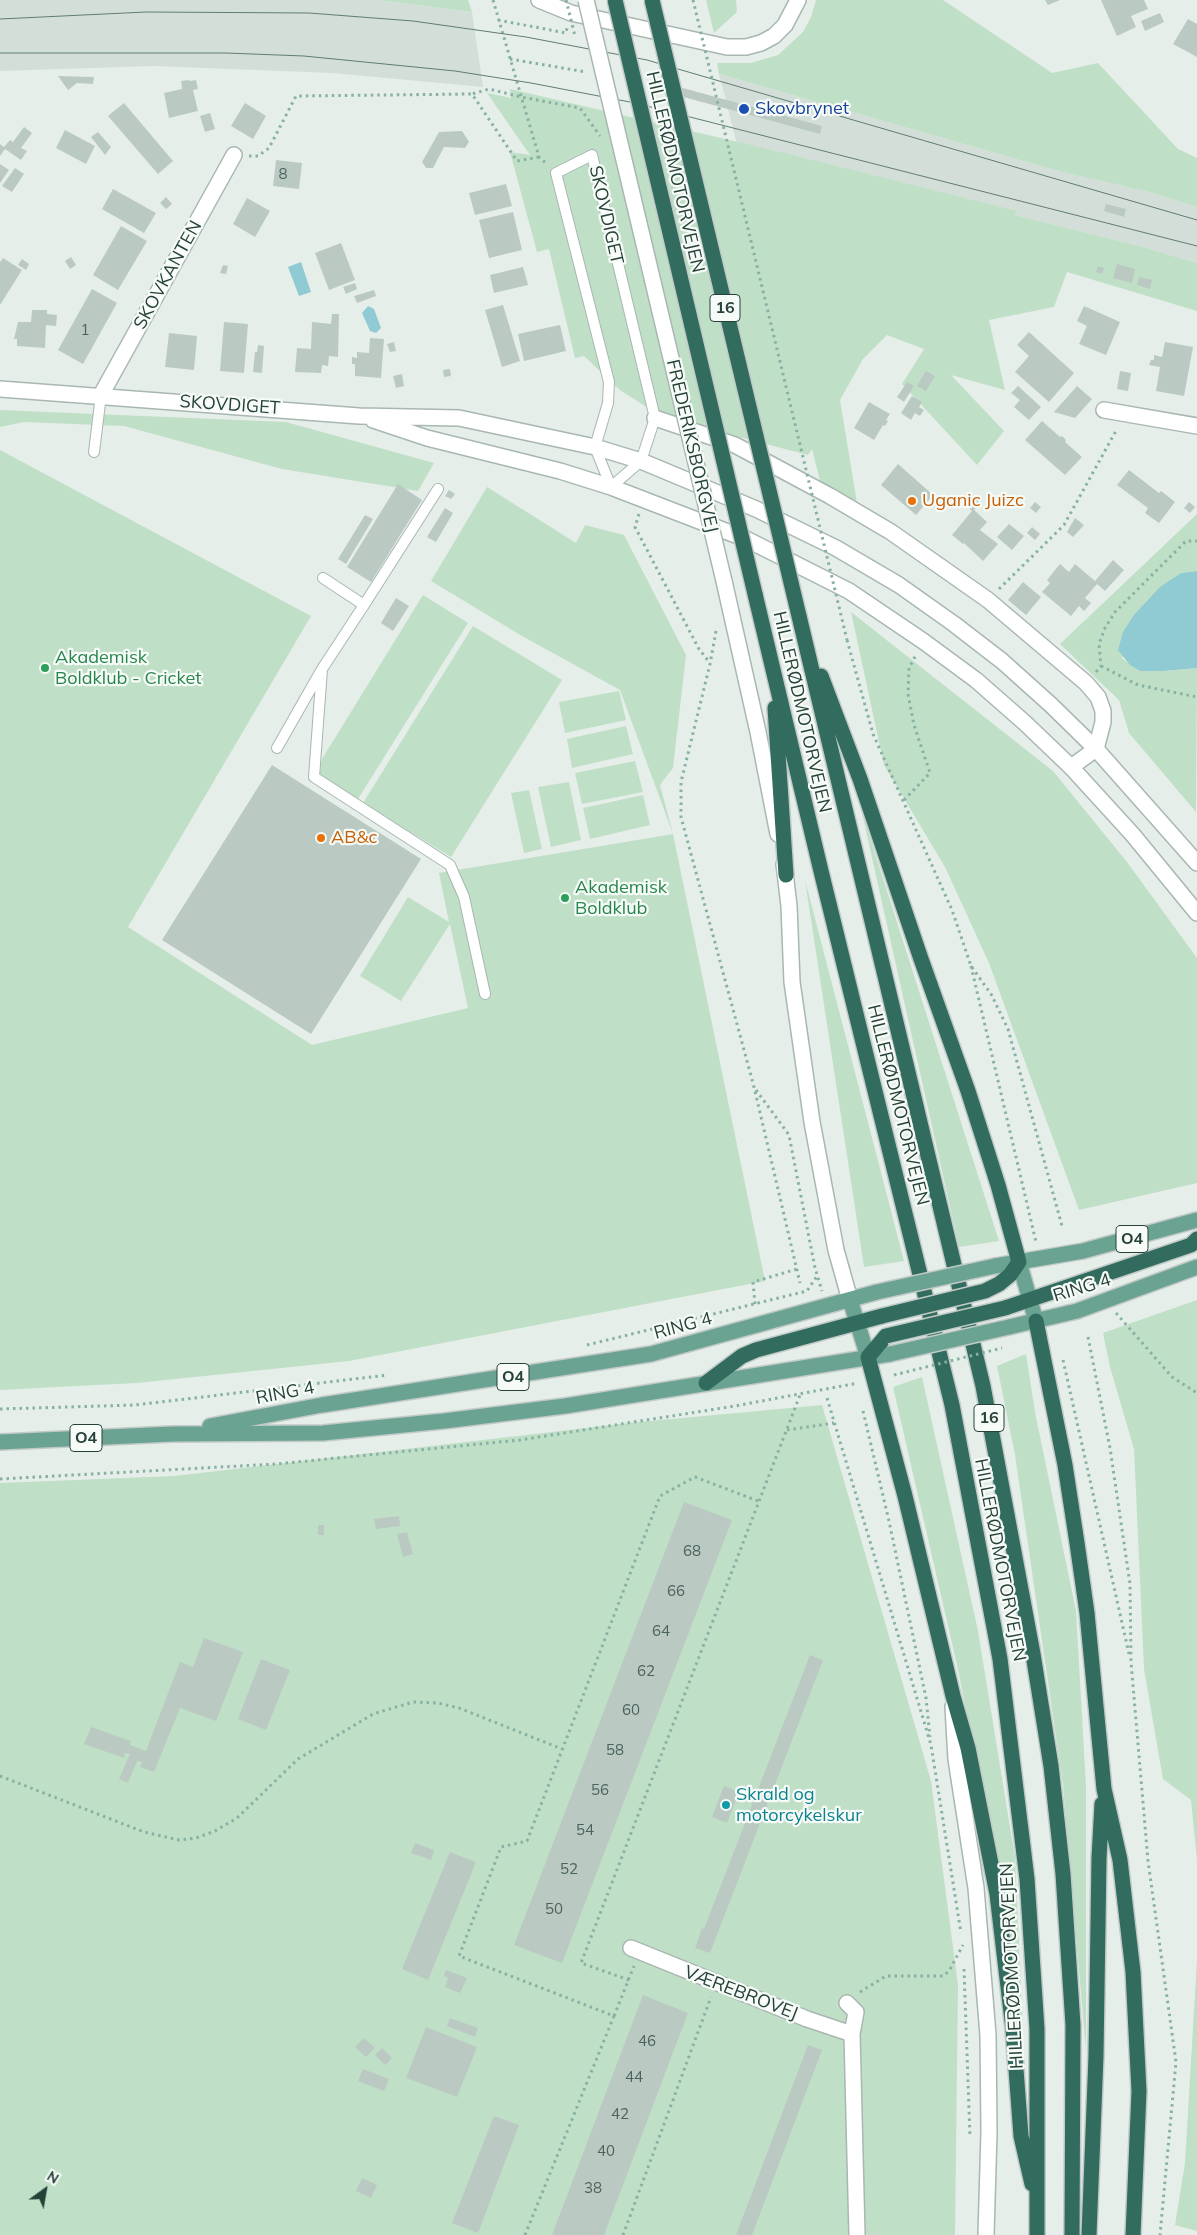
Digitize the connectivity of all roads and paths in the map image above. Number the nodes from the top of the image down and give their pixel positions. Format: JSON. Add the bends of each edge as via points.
{"nodes":[{"id":1,"x":493,"y":0,"type":"edge"},
{"id":2,"x":539,"y":0,"type":"edge"},
{"id":3,"x":586,"y":0,"type":"edge"},
{"id":4,"x":615,"y":0,"type":"edge"},
{"id":5,"x":652,"y":0,"type":"edge"},
{"id":6,"x":693,"y":0,"type":"edge"},
{"id":7,"x":798,"y":0,"type":"edge"},
{"id":8,"x":571,"y":14,"type":"junction"},
{"id":9,"x":498,"y":20,"type":"junction"},
{"id":10,"x":472,"y":94,"type":"junction"},
{"id":11,"x":520,"y":97,"type":"junction"},
{"id":12,"x":606,"y":144,"type":"dead end"},
{"id":13,"x":234,"y":155,"type":"joint"},
{"id":14,"x":0,"y":389,"type":"edge"},
{"id":15,"x":101,"y":395,"type":"junction"},
{"id":16,"x":1104,"y":410,"type":"dead end"},
{"id":17,"x":1128,"y":415,"type":"junction"},
{"id":18,"x":359,"y":416,"type":"junction"},
{"id":19,"x":655,"y":418,"type":"junction"},
{"id":20,"x":1197,"y":426,"type":"edge"},
{"id":21,"x":595,"y":447,"type":"junction"},
{"id":22,"x":94,"y":452,"type":"dead end"},
{"id":23,"x":642,"y":461,"type":"junction"},
{"id":24,"x":611,"y":488,"type":"junction"},
{"id":25,"x":438,"y":489,"type":"dead end"},
{"id":26,"x":645,"y":500,"type":"junction"},
{"id":27,"x":1197,"y":541,"type":"edge"},
{"id":28,"x":323,"y":578,"type":"dead end"},
{"id":29,"x":988,"y":600,"type":"junction"},
{"id":30,"x":364,"y":605,"type":"junction"},
{"id":31,"x":798,"y":616,"type":"junction"},
{"id":32,"x":715,"y":626,"type":"dead end"},
{"id":33,"x":923,"y":640,"type":"junction"},
{"id":34,"x":710,"y":664,"type":"junction"},
{"id":35,"x":772,"y":664,"type":"junction"},
{"id":36,"x":322,"y":669,"type":"junction"},
{"id":37,"x":1197,"y":697,"type":"edge"},
{"id":38,"x":278,"y":748,"type":"dead end"},
{"id":39,"x":1096,"y":749,"type":"junction"},
{"id":40,"x":1071,"y":767,"type":"junction"},
{"id":41,"x":904,"y":800,"type":"junction"},
{"id":42,"x":1197,"y":862,"type":"edge"},
{"id":43,"x":786,"y":875,"type":"junction"},
{"id":44,"x":1197,"y":913,"type":"edge"},
{"id":45,"x":971,"y":966,"type":"junction"},
{"id":46,"x":485,"y":994,"type":"dead end"},
{"id":47,"x":754,"y":1087,"type":"junction"},
{"id":48,"x":1197,"y":1220,"type":"edge"},
{"id":49,"x":1062,"y":1226,"type":"dead end"},
{"id":50,"x":1197,"y":1239,"type":"edge"},
{"id":51,"x":1040,"y":1259,"type":"junction"},
{"id":52,"x":1019,"y":1262,"type":"junction"},
{"id":53,"x":1197,"y":1267,"type":"edge"},
{"id":54,"x":797,"y":1268,"type":"junction"},
{"id":55,"x":800,"y":1283,"type":"dead end"},
{"id":56,"x":1031,"y":1299,"type":"junction"},
{"id":57,"x":850,"y":1300,"type":"junction"},
{"id":58,"x":1106,"y":1301,"type":"junction"},
{"id":59,"x":755,"y":1304,"type":"junction"},
{"id":60,"x":1036,"y":1321,"type":"junction"},
{"id":61,"x":857,"y":1322,"type":"junction"},
{"id":62,"x":1088,"y":1337,"type":"dead end"},
{"id":63,"x":582,"y":1346,"type":"dead end"},
{"id":64,"x":1004,"y":1348,"type":"dead end"},
{"id":65,"x":1061,"y":1351,"type":"dead end"},
{"id":66,"x":868,"y":1357,"type":"junction"},
{"id":67,"x":397,"y":1374,"type":"dead end"},
{"id":68,"x":874,"y":1378,"type":"junction"},
{"id":69,"x":706,"y":1383,"type":"junction"},
{"id":70,"x":856,"y":1383,"type":"junction"},
{"id":71,"x":858,"y":1392,"type":"dead end"},
{"id":72,"x":1197,"y":1393,"type":"edge"},
{"id":73,"x":800,"y":1395,"type":"junction"},
{"id":74,"x":827,"y":1398,"type":"dead end"},
{"id":75,"x":860,"y":1401,"type":"dead end"},
{"id":76,"x":0,"y":1409,"type":"edge"},
{"id":77,"x":834,"y":1423,"type":"junction"},
{"id":78,"x":787,"y":1430,"type":"junction"},
{"id":79,"x":172,"y":1434,"type":"junction"},
{"id":80,"x":0,"y":1442,"type":"edge"},
{"id":81,"x":0,"y":1478,"type":"edge"},
{"id":82,"x":758,"y":1501,"type":"junction"},
{"id":83,"x":1131,"y":1662,"type":"junction"},
{"id":84,"x":953,"y":1696,"type":"junction"},
{"id":85,"x":930,"y":1745,"type":"junction"},
{"id":86,"x":562,"y":1749,"type":"junction"},
{"id":87,"x":0,"y":1776,"type":"edge"},
{"id":88,"x":1104,"y":1789,"type":"junction"},
{"id":89,"x":963,"y":1945,"type":"junction"},
{"id":90,"x":636,"y":1949,"type":"joint"},
{"id":91,"x":963,"y":1955,"type":"dead end"},
{"id":92,"x":963,"y":1964,"type":"dead end"},
{"id":93,"x":886,"y":1976,"type":"dead end"},
{"id":94,"x":629,"y":1980,"type":"junction"},
{"id":95,"x":716,"y":1983,"type":"junction"},
{"id":96,"x":847,"y":2003,"type":"dead end"},
{"id":97,"x":614,"y":2016,"type":"junction"},
{"id":98,"x":852,"y":2034,"type":"junction"},
{"id":99,"x":970,"y":2142,"type":"dead end"},
{"id":100,"x":1038,"y":2212,"type":"junction"},
{"id":101,"x":525,"y":2235,"type":"edge"},
{"id":102,"x":623,"y":2235,"type":"edge"},
{"id":103,"x":857,"y":2235,"type":"edge"},
{"id":104,"x":986,"y":2235,"type":"edge"},
{"id":105,"x":1037,"y":2235,"type":"edge"},
{"id":106,"x":1072,"y":2235,"type":"edge"},
{"id":107,"x":1089,"y":2235,"type":"edge"},
{"id":108,"x":1133,"y":2235,"type":"edge"},
{"id":109,"x":1160,"y":2235,"type":"edge"}],
"edges":[{"from":1,"to":9,"type":"path"},
{"from":2,"to":8,"type":"street"},
{"from":3,"to":43,"type":"street","name":"FREDERIKSBORGVEJ","bridge":true,"via":[[724,581]]},
{"from":4,"to":35,"type":"highway","name":"HILLERØDMOTORVEJEN","number":"16","bridge":true},
{"from":5,"to":31,"type":"highway","name":"HILLERØDMOTORVEJEN","number":"16","bridge":true},
{"from":6,"to":41,"type":"path","bridge":true,"via":[[846,640],[873,734]]},
{"from":7,"to":8,"type":"street","via":[[785,25],[774,36],[746,47],[727,47]]},
{"from":8,"to":9,"type":"path","via":[[566,33]]},
{"from":9,"to":11,"type":"path"},
{"from":10,"to":11,"type":"path","via":[[489,88]]},
{"from":10,"to":11,"type":"path","via":[[517,161],[539,158]]},
{"from":10,"to":13,"type":"path","via":[[296,96],[269,148],[258,156]]},
{"from":11,"to":12,"type":"path","via":[[580,108]]},
{"from":13,"to":15,"type":"street","name":"SKOVKANTEN"},
{"from":14,"to":15,"type":"street","name":"SKOVDIGET"},
{"from":15,"to":18,"type":"street","name":"SKOVDIGET"},
{"from":15,"to":22,"type":"lane"},
{"from":16,"to":17,"type":"street"},
{"from":17,"to":20,"type":"street"},
{"from":17,"to":29,"type":"path","via":[[1113,434],[1064,525]]},
{"from":18,"to":21,"type":"street","name":"SKOVDIGET","via":[[459,418]]},
{"from":18,"to":24,"type":"street","name":"SKOVDIGET"},
{"from":19,"to":21,"type":"lane","name":"SKOVDIGET","via":[[592,155],[556,173],[609,382],[608,402]]},
{"from":19,"to":23,"type":"lane"},
{"from":19,"to":29,"type":"street","via":[[735,445],[830,496],[891,532]]},
{"from":21,"to":23,"type":"street"},
{"from":21,"to":24,"type":"lane"},
{"from":23,"to":24,"type":"lane"},
{"from":23,"to":39,"type":"street","via":[[756,509],[836,548],[899,586],[1002,661]]},
{"from":24,"to":26,"type":"street","name":"SKOVDIGET"},
{"from":25,"to":30,"type":"lane"},
{"from":26,"to":33,"type":"street","name":"SKOVDIGET","via":[[746,539],[806,569],[849,591]]},
{"from":26,"to":34,"type":"path","via":[[635,527]]},
{"from":27,"to":37,"type":"path","via":[[1186,542],[1115,612],[1099,644],[1100,666],[1138,685]]},
{"from":28,"to":30,"type":"lane"},
{"from":29,"to":39,"type":"street","via":[[1098,696],[1103,722]]},
{"from":30,"to":36,"type":"lane"},
{"from":31,"to":52,"type":"highway","via":[[860,779],[968,1090]]},
{"from":31,"to":106,"type":"highway","name":"HILLERØDMOTORVEJEN","number":"16","via":[[984,1386],[1033,1654],[1051,1766],[1069,1959],[1073,2026]]},
{"from":32,"to":34,"type":"path","via":[[717,635]]},
{"from":33,"to":40,"type":"street","name":"SKOVDIGET","via":[[976,680]]},
{"from":33,"to":41,"type":"path","via":[[909,668],[908,694],[914,725],[930,773]]},
{"from":34,"to":47,"type":"path","via":[[681,782],[681,818]]},
{"from":35,"to":43,"type":"highway"},
{"from":35,"to":100,"type":"highway","name":"HILLERØDMOTORVEJEN","number":"16","via":[[952,1406],[1000,1659],[1028,1899],[1037,2029]]},
{"from":36,"to":38,"type":"lane"},
{"from":36,"to":46,"type":"lane","via":[[314,777],[450,865],[464,897]]},
{"from":39,"to":40,"type":"street"},
{"from":39,"to":42,"type":"street"},
{"from":40,"to":44,"type":"street","name":"SKOVDIGET","via":[[1133,835]]},
{"from":41,"to":45,"type":"path","via":[[952,910]]},
{"from":43,"to":57,"type":"street","name":"FREDERIKSBORGVEJ","via":[[792,982],[812,1122],[836,1250]]},
{"from":45,"to":49,"type":"path","via":[[991,994],[1008,1029]]},
{"from":45,"to":51,"type":"path"},
{"from":47,"to":54,"type":"path"},
{"from":47,"to":59,"type":"path","via":[[789,1135],[817,1276],[806,1291]]},
{"from":48,"to":51,"type":"main road","name":"RING 4","number":"O4","via":[[1083,1251]]},
{"from":50,"to":56,"type":"highway","via":[[1191,1245]]},
{"from":51,"to":52,"type":"main road","name":"RING 4","number":"O4"},
{"from":52,"to":56,"type":"main road"},
{"from":52,"to":57,"type":"main road","name":"RING 4","number":"O4","bridge":true},
{"from":52,"to":61,"type":"highway","bridge":true,"via":[[1010,1275],[985,1291]]},
{"from":53,"to":58,"type":"main road","name":"RING 4","number":"O4"},
{"from":54,"to":55,"type":"path"},
{"from":54,"to":59,"type":"path","via":[[753,1282]]},
{"from":56,"to":60,"type":"main road"},
{"from":56,"to":66,"type":"highway","bridge":true,"via":[[886,1336]]},
{"from":57,"to":61,"type":"main road"},
{"from":57,"to":79,"type":"main road","name":"RING 4","number":"O4","via":[[651,1354],[322,1405]]},
{"from":58,"to":60,"type":"main road","name":"RING 4","number":"O4"},
{"from":58,"to":72,"type":"path","via":[[1172,1377]]},
{"from":59,"to":63,"type":"path"},
{"from":60,"to":66,"type":"main road","name":"RING 4","number":"O4","bridge":true},
{"from":60,"to":88,"type":"highway","via":[[1077,1543]]},
{"from":61,"to":66,"type":"main road"},
{"from":61,"to":69,"type":"highway","via":[[756,1350],[742,1356]]},
{"from":62,"to":83,"type":"path","via":[[1110,1448],[1130,1584]]},
{"from":64,"to":68,"type":"path","bridge":true},
{"from":65,"to":83,"type":"path"},
{"from":66,"to":68,"type":"highway"},
{"from":66,"to":69,"type":"main road","name":"RING 4","number":"O4"},
{"from":67,"to":76,"type":"path","via":[[135,1405]]},
{"from":68,"to":70,"type":"path"},
{"from":68,"to":84,"type":"highway","via":[[906,1496]]},
{"from":69,"to":79,"type":"main road","name":"RING 4","number":"O4","via":[[556,1407],[323,1433]]},
{"from":70,"to":71,"type":"path"},
{"from":70,"to":73,"type":"path"},
{"from":73,"to":78,"type":"path"},
{"from":73,"to":81,"type":"path","via":[[454,1447],[276,1464]]},
{"from":74,"to":77,"type":"path"},
{"from":75,"to":85,"type":"path","via":[[922,1679]]},
{"from":77,"to":78,"type":"path"},
{"from":77,"to":85,"type":"path"},
{"from":78,"to":82,"type":"path"},
{"from":79,"to":80,"type":"main road","name":"RING 4","number":"O4"},
{"from":82,"to":86,"type":"path","via":[[695,1477],[660,1496]]},
{"from":82,"to":94,"type":"path","via":[[581,1962]]},
{"from":83,"to":109,"type":"path","via":[[1148,1861],[1176,2062]]},
{"from":84,"to":100,"type":"highway","via":[[968,1748],[997,1894],[1013,2029],[1021,2136]]},
{"from":84,"to":104,"type":"street","via":[[956,1759],[976,1888],[988,2035]]},
{"from":85,"to":89,"type":"path"},
{"from":86,"to":87,"type":"path","via":[[459,1708],[413,1702],[373,1714],[298,1758],[237,1818],[215,1831],[179,1840],[144,1832]]},
{"from":86,"to":97,"type":"path","via":[[527,1841],[501,1847],[459,1956]]},
{"from":88,"to":107,"type":"highway","via":[[1099,1858]]},
{"from":88,"to":108,"type":"highway","via":[[1120,1860],[1133,1972],[1139,2090]]},
{"from":89,"to":91,"type":"path"},
{"from":89,"to":93,"type":"path","via":[[943,1976]]},
{"from":90,"to":94,"type":"path"},
{"from":90,"to":95,"type":"street","name":"VÆREBROVEJ"},
{"from":92,"to":99,"type":"path"},
{"from":94,"to":97,"type":"path"},
{"from":95,"to":98,"type":"street","name":"VÆREBROVEJ"},
{"from":95,"to":102,"type":"path"},
{"from":96,"to":98,"type":"street","via":[[856,2012]]},
{"from":97,"to":101,"type":"path"},
{"from":98,"to":103,"type":"street"},
{"from":100,"to":105,"type":"highway","name":"HILLERØDMOTORVEJEN","number":"16"}]}
